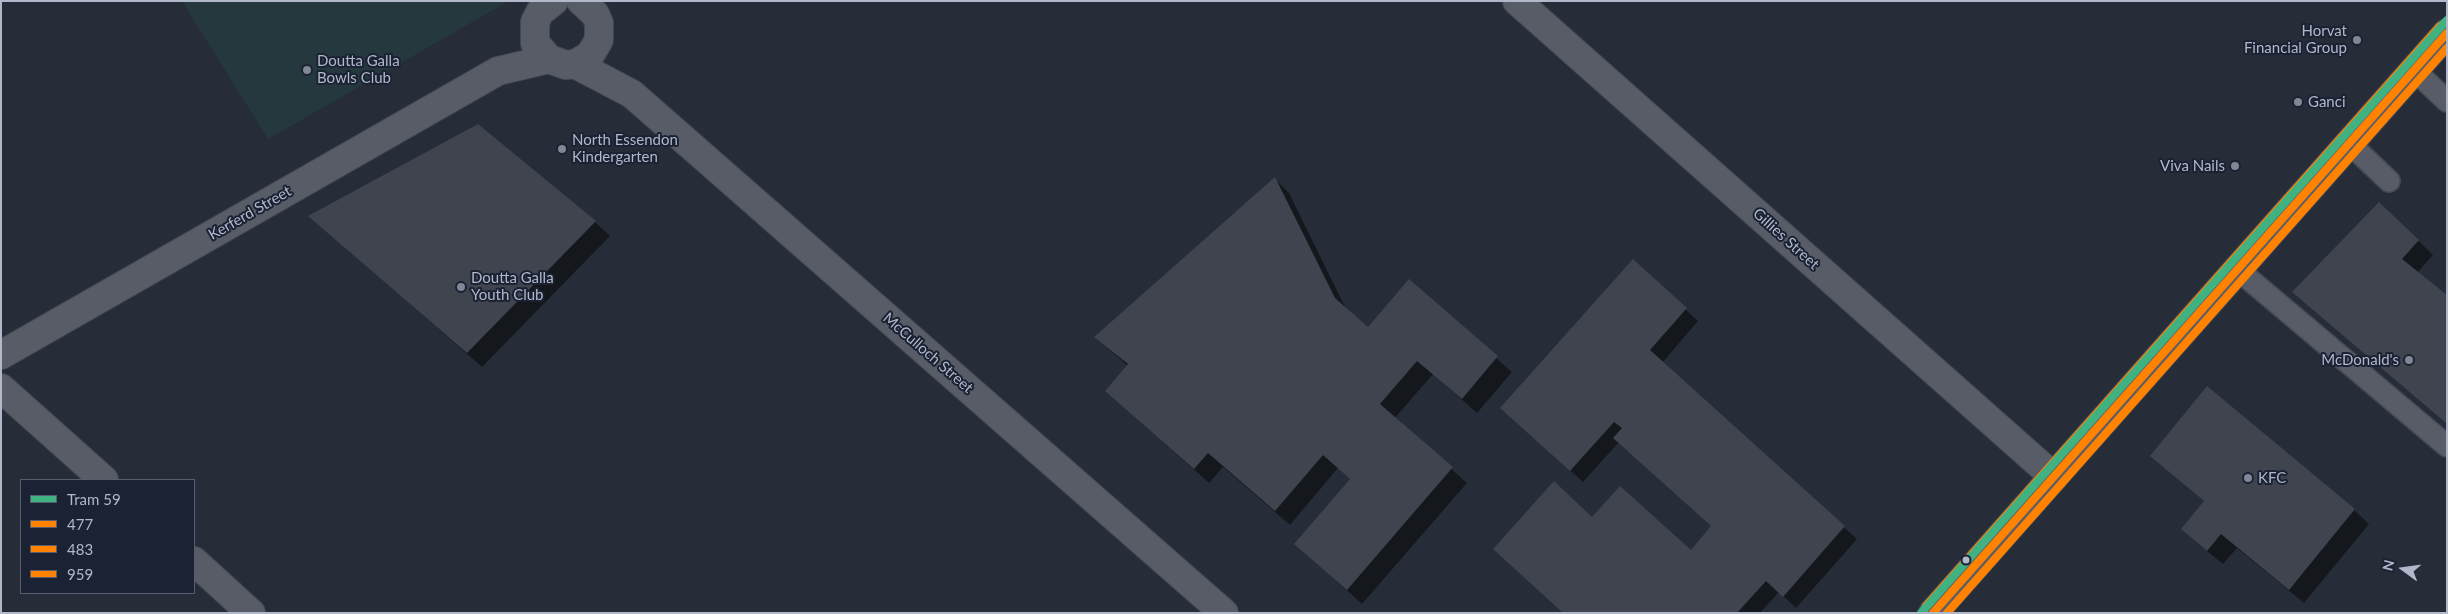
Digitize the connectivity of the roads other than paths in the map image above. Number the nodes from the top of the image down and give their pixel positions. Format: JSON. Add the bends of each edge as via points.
{"nodes":[{"id":1,"x":554,"y":1,"type":"edge"},
{"id":2,"x":581,"y":1,"type":"edge"},
{"id":3,"x":614,"y":1,"type":"edge"},
{"id":4,"x":1517,"y":1,"type":"edge"},
{"id":5,"x":534,"y":32,"type":"junction"},
{"id":6,"x":599,"y":32,"type":"junction"},
{"id":7,"x":2447,"y":33,"type":"edge"},
{"id":8,"x":562,"y":62,"type":"junction"},
{"id":9,"x":2414,"y":70,"type":"junction"},
{"id":10,"x":498,"y":71,"type":"junction"},
{"id":11,"x":632,"y":94,"type":"junction"},
{"id":12,"x":2447,"y":101,"type":"edge"},
{"id":13,"x":2349,"y":144,"type":"junction"},
{"id":14,"x":2389,"y":181,"type":"dead end"},
{"id":15,"x":2237,"y":269,"type":"junction"},
{"id":16,"x":1,"y":355,"type":"edge"},
{"id":17,"x":1,"y":388,"type":"edge"},
{"id":18,"x":2447,"y":446,"type":"edge"},
{"id":19,"x":2054,"y":478,"type":"junction"},
{"id":20,"x":103,"y":479,"type":"edge"},
{"id":21,"x":195,"y":562,"type":"edge"},
{"id":22,"x":251,"y":613,"type":"edge"},
{"id":23,"x":1224,"y":613,"type":"edge"},
{"id":24,"x":1933,"y":613,"type":"edge"}],
"edges":[{"from":1,"to":5,"type":"street","via":[[540,12]]},
{"from":2,"to":6,"type":"street","name":"McCulloch Street","via":[[595,14]]},
{"from":3,"to":6,"type":"street"},
{"from":4,"to":19,"type":"street","name":"Gillies Street"},
{"from":5,"to":8,"type":"street","via":[[536,43]]},
{"from":5,"to":10,"type":"street","name":"Kerferd Street"},
{"from":6,"to":8,"type":"street","via":[[590,55]]},
{"from":6,"to":11,"type":"street","name":"McCulloch Street"},
{"from":7,"to":9,"type":"main road"},
{"from":8,"to":10,"type":"street","name":"Kerferd Street"},
{"from":8,"to":11,"type":"street","name":"McCulloch Street"},
{"from":9,"to":12,"type":"lane"},
{"from":9,"to":13,"type":"main road"},
{"from":10,"to":16,"type":"street","name":"Kerferd Street"},
{"from":11,"to":23,"type":"street","name":"McCulloch Street"},
{"from":13,"to":14,"type":"lane"},
{"from":13,"to":15,"type":"main road"},
{"from":15,"to":18,"type":"lane"},
{"from":15,"to":19,"type":"main road"},
{"from":17,"to":20,"type":"street"},
{"from":19,"to":24,"type":"main road"},
{"from":21,"to":22,"type":"street"}]}
